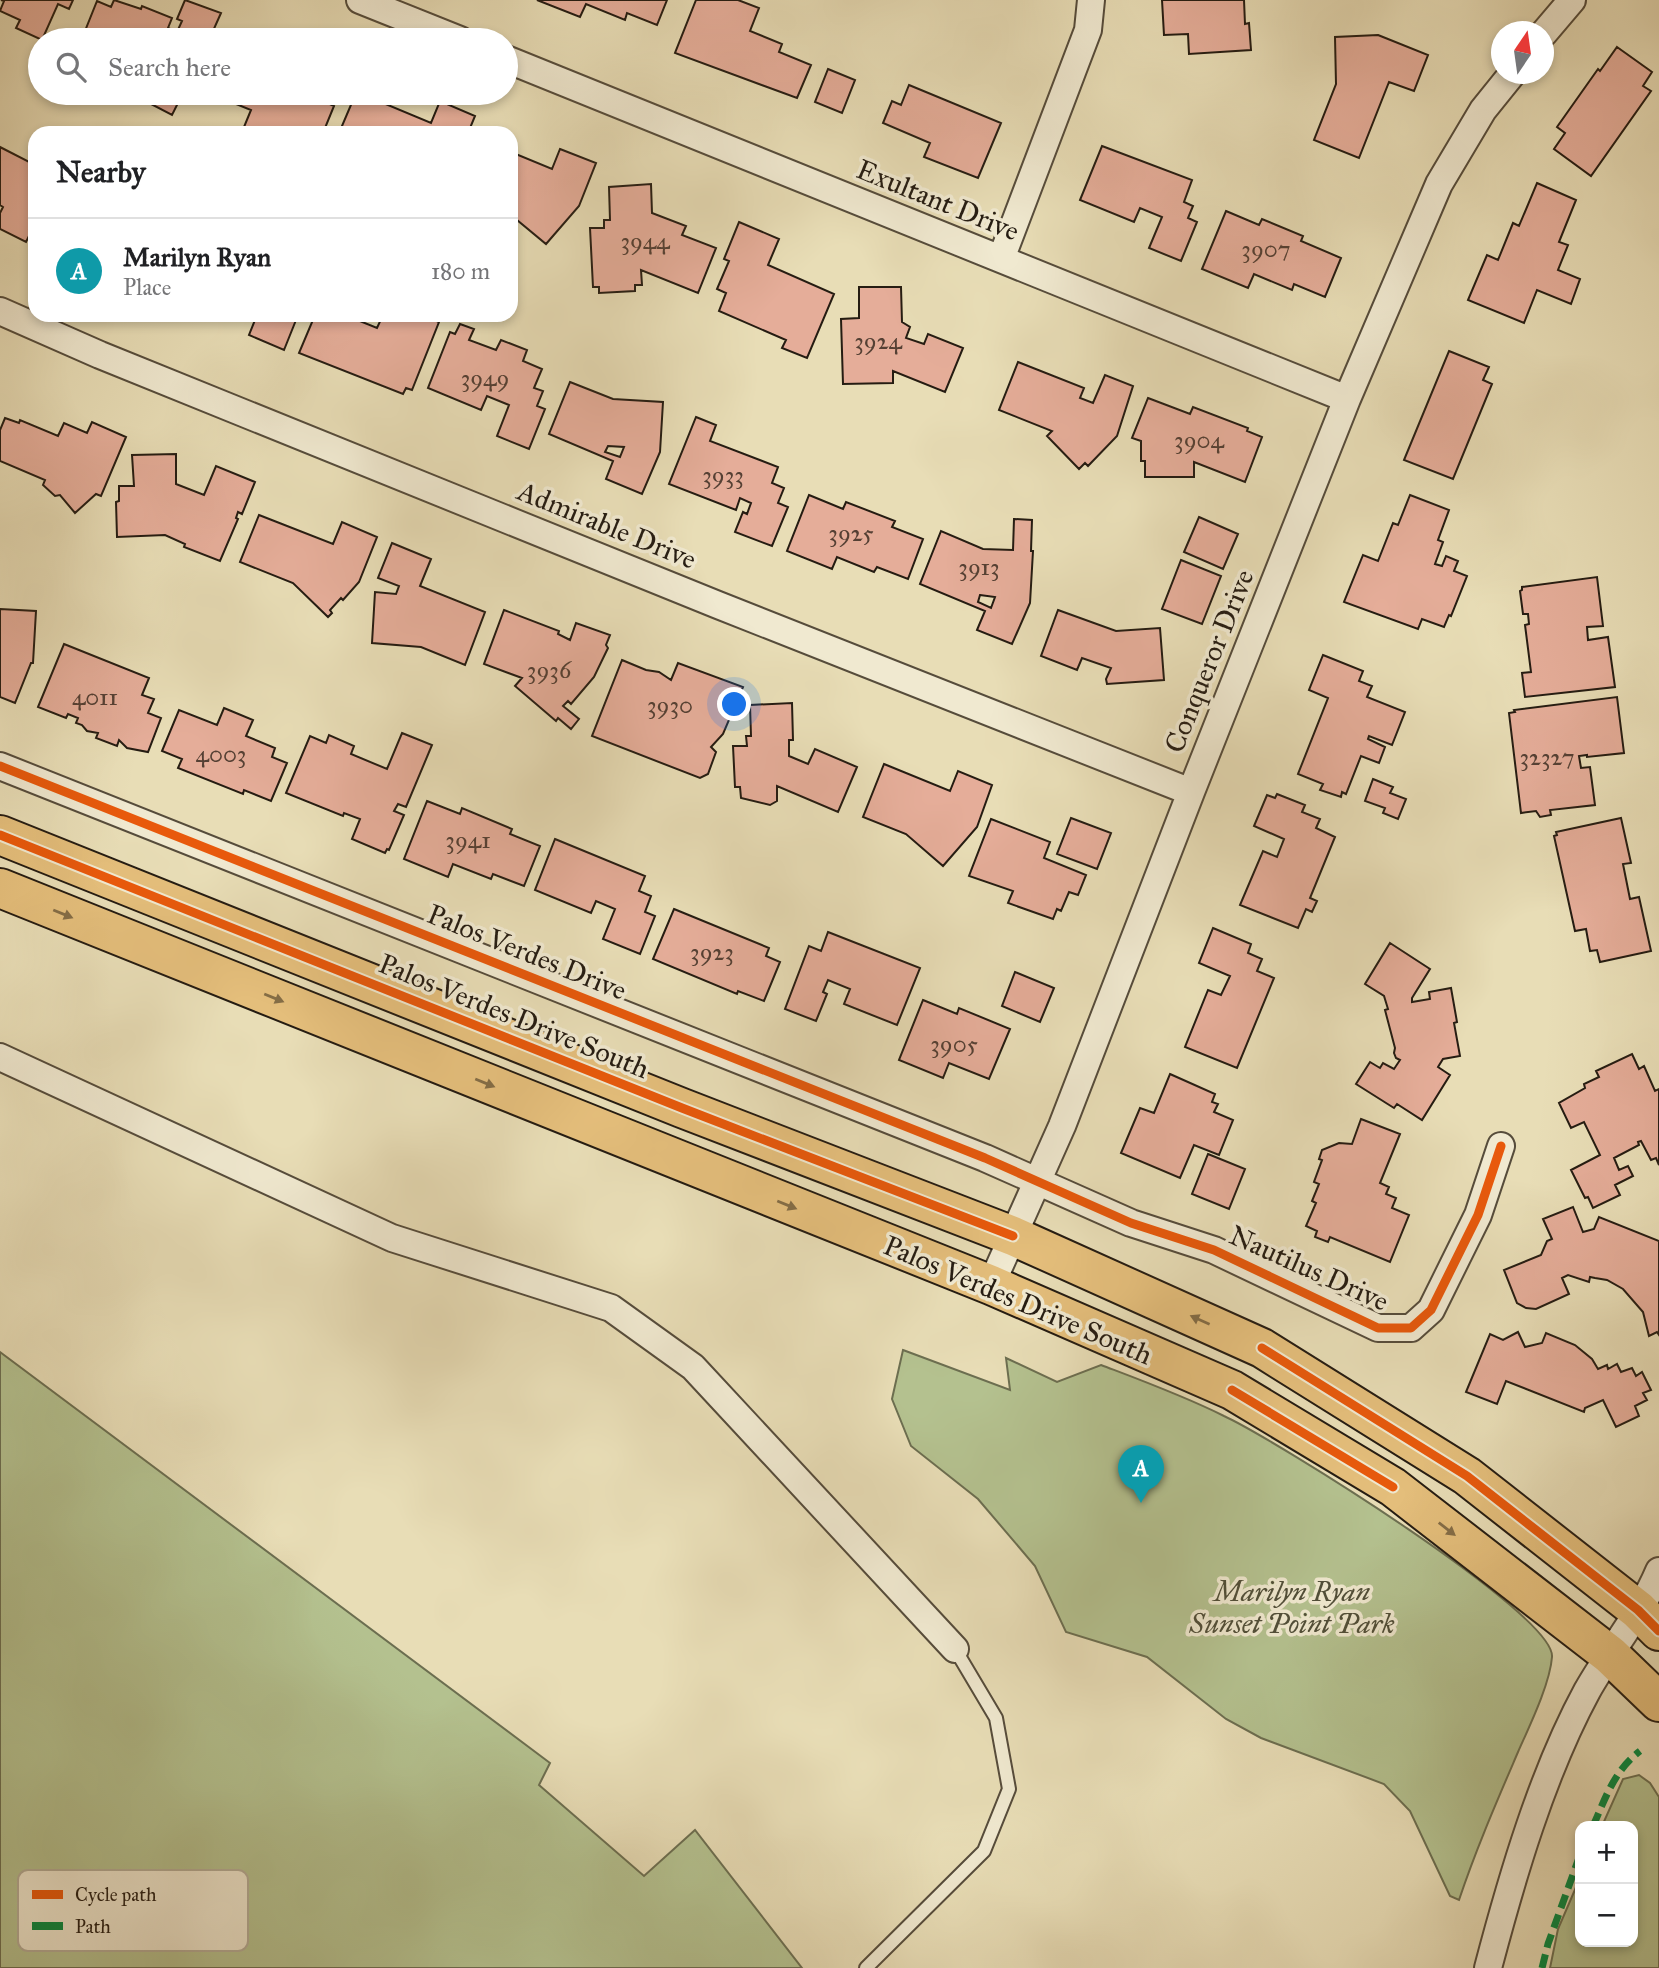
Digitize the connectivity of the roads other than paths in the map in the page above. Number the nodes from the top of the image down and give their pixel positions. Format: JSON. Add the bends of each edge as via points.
{"nodes":[{"id":1,"x":360,"y":0,"type":"edge"},
{"id":2,"x":1091,"y":0,"type":"edge"},
{"id":3,"x":1572,"y":0,"type":"edge"},
{"id":4,"x":1554,"y":21,"type":"edge"},
{"id":5,"x":430,"y":28,"type":"edge"},
{"id":6,"x":518,"y":64,"type":"edge"},
{"id":7,"x":1503,"y":84,"type":"edge"},
{"id":8,"x":1000,"y":259,"type":"junction"},
{"id":9,"x":0,"y":311,"type":"edge"},
{"id":10,"x":1348,"y":399,"type":"junction"},
{"id":11,"x":0,"y":766,"type":"edge"},
{"id":12,"x":1191,"y":792,"type":"junction"},
{"id":13,"x":0,"y":835,"type":"edge"},
{"id":14,"x":0,"y":888,"type":"edge"},
{"id":15,"x":0,"y":1058,"type":"edge"},
{"id":16,"x":1501,"y":1146,"type":"dead end"},
{"id":17,"x":1038,"y":1180,"type":"junction"},
{"id":18,"x":1013,"y":1236,"type":"junction"},
{"id":19,"x":990,"y":1285,"type":"junction"},
{"id":20,"x":1659,"y":1571,"type":"edge"},
{"id":21,"x":1648,"y":1621,"type":"edge"},
{"id":22,"x":955,"y":1649,"type":"joint"},
{"id":23,"x":1610,"y":1655,"type":"junction"},
{"id":24,"x":1659,"y":1702,"type":"edge"},
{"id":25,"x":866,"y":1968,"type":"edge"},
{"id":26,"x":1488,"y":1968,"type":"edge"}],
"edges":[{"from":1,"to":5,"type":"street"},
{"from":2,"to":8,"type":"street","via":[[1088,30]]},
{"from":3,"to":4,"type":"street"},
{"from":6,"to":8,"type":"street","name":"Exultant Drive"},
{"from":7,"to":10,"type":"street","name":"Conqueror Drive","via":[[1438,184]]},
{"from":8,"to":10,"type":"street","name":"Exultant Drive"},
{"from":9,"to":12,"type":"street","name":"Admirable Drive","via":[[718,605]]},
{"from":10,"to":12,"type":"street","name":"Conqueror Drive"},
{"from":11,"to":17,"type":"street","name":"Palos Verdes Drive"},
{"from":12,"to":17,"type":"street","name":"Conqueror Drive"},
{"from":13,"to":18,"type":"main road","name":"Palos Verdes Drive South"},
{"from":14,"to":19,"type":"main road","name":"Palos Verdes Drive South","one_way":true},
{"from":15,"to":22,"type":"street","via":[[392,1238],[611,1308],[693,1367]]},
{"from":16,"to":17,"type":"street","name":"Nautilus Drive","via":[[1478,1215],[1431,1310],[1411,1328],[1378,1328],[1214,1250],[1131,1223]]},
{"from":17,"to":18,"type":"street","name":"Conqueror Drive"},
{"from":18,"to":19,"type":"street","name":"Conqueror Drive"},
{"from":21,"to":18,"type":"main road","name":"Palos Verdes Drive South","one_way":true,"via":[[1467,1476],[1262,1348]]},
{"from":19,"to":23,"type":"main road","name":"Palos Verdes Drive South","one_way":true,"via":[[1232,1390],[1393,1487]]},
{"from":20,"to":21,"type":"street"},
{"from":21,"to":23,"type":"street"},
{"from":22,"to":25,"type":"lane","via":[[996,1718],[1009,1789],[984,1851]]},
{"from":23,"to":24,"type":"main road","name":"Palos Verdes Drive South"},
{"from":23,"to":26,"type":"street","via":[[1560,1748],[1512,1879]]}]}
